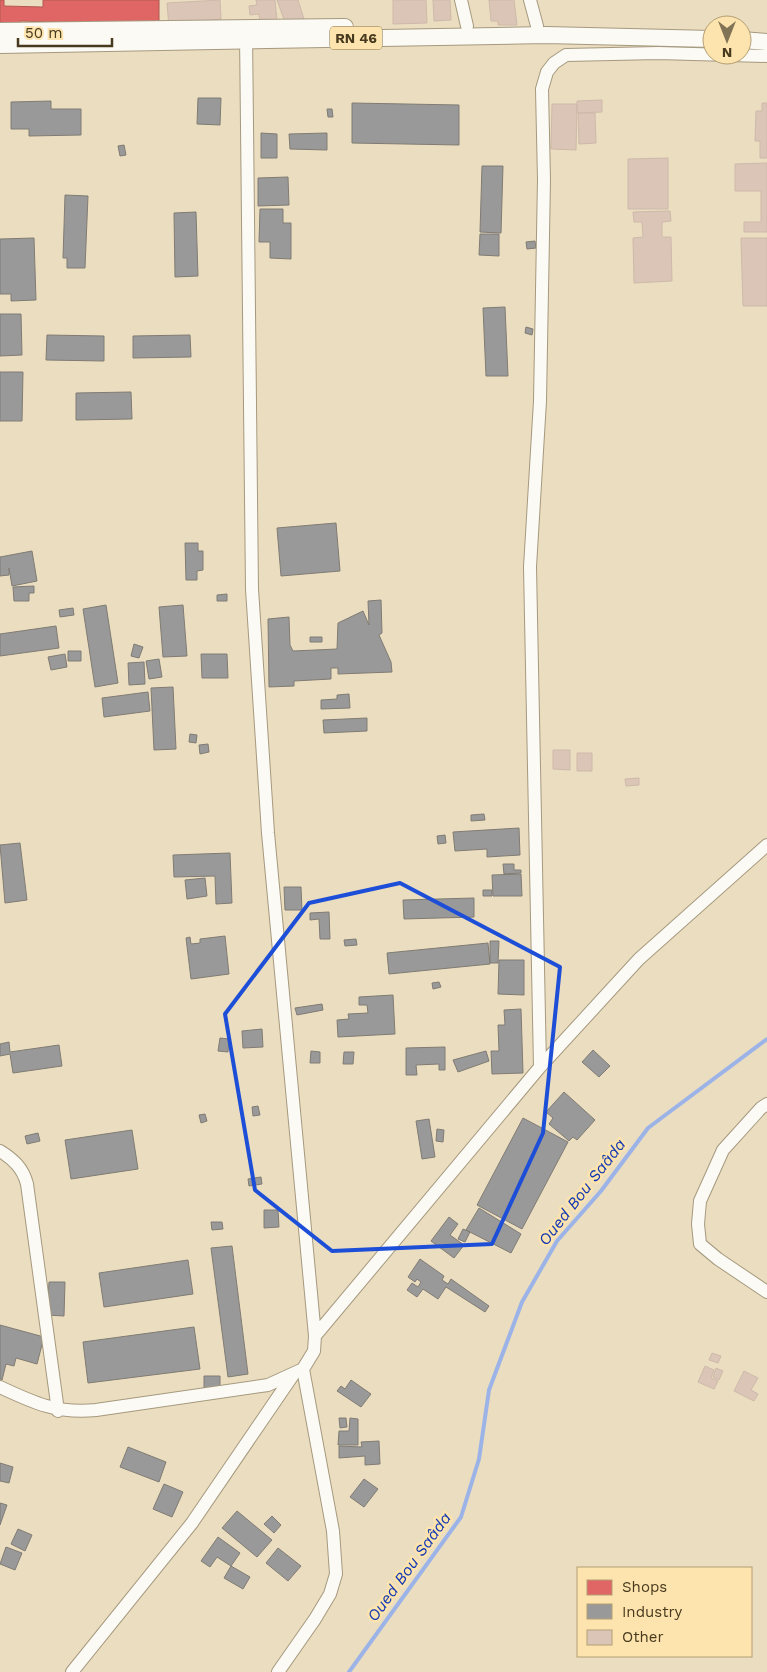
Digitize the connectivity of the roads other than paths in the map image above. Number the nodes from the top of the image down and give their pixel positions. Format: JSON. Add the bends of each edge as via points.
{"nodes":[{"id":1,"x":461,"y":0,"type":"edge"},
{"id":2,"x":530,"y":0,"type":"edge"},
{"id":3,"x":467,"y":26,"type":"junction"},
{"id":4,"x":537,"y":26,"type":"junction"},
{"id":5,"x":0,"y":30,"type":"edge"},
{"id":6,"x":702,"y":30,"type":"edge"},
{"id":7,"x":752,"y":31,"type":"edge"},
{"id":8,"x":767,"y":32,"type":"edge"},
{"id":9,"x":246,"y":34,"type":"junction"},
{"id":10,"x":702,"y":39,"type":"edge"},
{"id":11,"x":752,"y":41,"type":"edge"},
{"id":12,"x":767,"y":42,"type":"edge"},
{"id":13,"x":0,"y":46,"type":"edge"},
{"id":14,"x":767,"y":56,"type":"edge"},
{"id":15,"x":767,"y":845,"type":"edge"},
{"id":16,"x":540,"y":1067,"type":"junction"},
{"id":17,"x":767,"y":1104,"type":"edge"},
{"id":18,"x":0,"y":1151,"type":"edge"},
{"id":19,"x":767,"y":1292,"type":"edge"},
{"id":20,"x":315,"y":1336,"type":"junction"},
{"id":21,"x":298,"y":1372,"type":"junction"},
{"id":22,"x":0,"y":1387,"type":"edge"},
{"id":23,"x":58,"y":1411,"type":"junction"},
{"id":24,"x":72,"y":1672,"type":"edge"},
{"id":25,"x":278,"y":1672,"type":"edge"}],
"edges":[{"from":1,"to":3,"type":"street"},
{"from":2,"to":4,"type":"street"},
{"from":3,"to":4,"type":"main road","number":"RN 46"},
{"from":3,"to":9,"type":"main road","number":"RN 46"},
{"from":4,"to":6,"type":"main road","number":"RN 46"},
{"from":5,"to":9,"type":"main road","number":"RN 46"},
{"from":7,"to":8,"type":"main road"},
{"from":9,"to":10,"type":"main road","number":"RN 46"},
{"from":9,"to":13,"type":"main road","number":"RN 46"},
{"from":9,"to":20,"type":"street","via":[[252,589],[268,833]]},
{"from":11,"to":12,"type":"main road"},
{"from":14,"to":16,"type":"street","via":[[566,55],[554,63],[542,89],[544,180],[540,391],[530,567]]},
{"from":15,"to":16,"type":"street","via":[[639,959]]},
{"from":16,"to":20,"type":"street"},
{"from":17,"to":19,"type":"street","via":[[724,1150],[700,1201],[698,1224],[700,1244]]},
{"from":18,"to":23,"type":"street","via":[[21,1169],[27,1184]]},
{"from":20,"to":21,"type":"street","via":[[314,1351]]},
{"from":21,"to":23,"type":"street","via":[[268,1385],[243,1390],[89,1411]]},
{"from":21,"to":24,"type":"street","via":[[192,1523]]},
{"from":21,"to":25,"type":"street","via":[[333,1531],[336,1574],[330,1594]]},
{"from":22,"to":23,"type":"street"}]}
